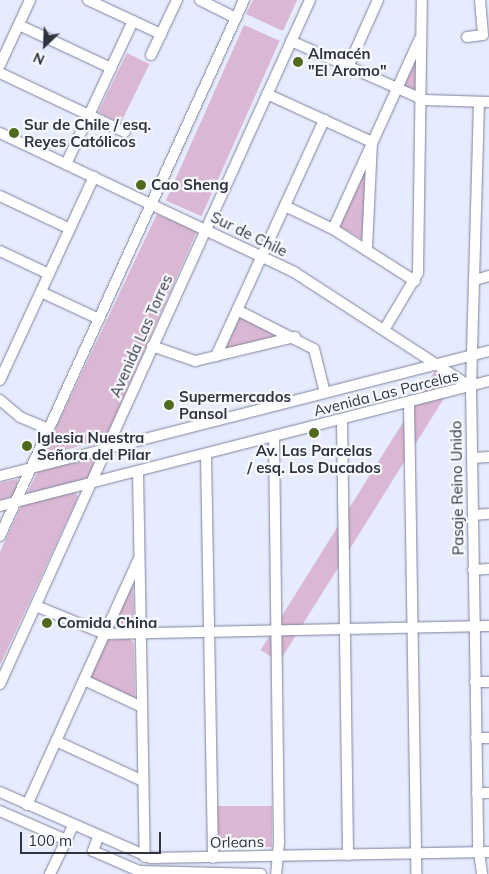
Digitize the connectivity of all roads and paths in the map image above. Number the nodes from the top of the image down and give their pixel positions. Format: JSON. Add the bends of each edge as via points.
{"nodes":[{"id":1,"x":30,"y":0,"type":"edge"},
{"id":2,"x":88,"y":0,"type":"edge"},
{"id":3,"x":177,"y":0,"type":"edge"},
{"id":4,"x":200,"y":0,"type":"edge"},
{"id":5,"x":244,"y":0,"type":"edge"},
{"id":6,"x":310,"y":0,"type":"edge"},
{"id":7,"x":378,"y":0,"type":"edge"},
{"id":8,"x":422,"y":0,"type":"edge"},
{"id":9,"x":480,"y":0,"type":"edge"},
{"id":10,"x":236,"y":18,"type":"junction"},
{"id":11,"x":133,"y":21,"type":"junction"},
{"id":12,"x":18,"y":25,"type":"junction"},
{"id":13,"x":161,"y":34,"type":"junction"},
{"id":14,"x":421,"y":34,"type":"junction"},
{"id":15,"x":486,"y":36,"type":"edge"},
{"id":16,"x":467,"y":37,"type":"dead end"},
{"id":17,"x":291,"y":41,"type":"junction"},
{"id":18,"x":151,"y":55,"type":"dead end"},
{"id":19,"x":0,"y":65,"type":"edge"},
{"id":20,"x":348,"y":67,"type":"junction"},
{"id":21,"x":111,"y":68,"type":"junction"},
{"id":22,"x":0,"y":74,"type":"edge"},
{"id":23,"x":396,"y":89,"type":"junction"},
{"id":24,"x":267,"y":94,"type":"junction"},
{"id":25,"x":420,"y":99,"type":"junction"},
{"id":26,"x":484,"y":102,"type":"edge"},
{"id":27,"x":89,"y":116,"type":"junction"},
{"id":28,"x":324,"y":120,"type":"junction"},
{"id":29,"x":125,"y":132,"type":"dead end"},
{"id":30,"x":0,"y":133,"type":"edge"},
{"id":31,"x":372,"y":142,"type":"junction"},
{"id":32,"x":66,"y":164,"type":"junction"},
{"id":33,"x":94,"y":177,"type":"junction"},
{"id":34,"x":0,"y":196,"type":"edge"},
{"id":35,"x":152,"y":205,"type":"junction"},
{"id":36,"x":285,"y":206,"type":"junction"},
{"id":37,"x":333,"y":228,"type":"junction"},
{"id":38,"x":70,"y":229,"type":"junction"},
{"id":39,"x":205,"y":230,"type":"junction"},
{"id":40,"x":366,"y":250,"type":"junction"},
{"id":41,"x":1,"y":253,"type":"edge"},
{"id":42,"x":262,"y":257,"type":"junction"},
{"id":43,"x":49,"y":274,"type":"junction"},
{"id":44,"x":489,"y":276,"type":"edge"},
{"id":45,"x":475,"y":280,"type":"junction"},
{"id":46,"x":415,"y":282,"type":"junction"},
{"id":47,"x":41,"y":292,"type":"junction"},
{"id":48,"x":237,"y":310,"type":"junction"},
{"id":49,"x":99,"y":319,"type":"junction"},
{"id":50,"x":384,"y":330,"type":"junction"},
{"id":51,"x":295,"y":337,"type":"junction"},
{"id":52,"x":152,"y":346,"type":"junction"},
{"id":53,"x":489,"y":351,"type":"edge"},
{"id":54,"x":474,"y":355,"type":"junction"},
{"id":55,"x":216,"y":356,"type":"junction"},
{"id":56,"x":436,"y":365,"type":"junction"},
{"id":57,"x":0,"y":380,"type":"edge"},
{"id":58,"x":489,"y":381,"type":"edge"},
{"id":59,"x":471,"y":387,"type":"junction"},
{"id":60,"x":325,"y":393,"type":"junction"},
{"id":61,"x":0,"y":400,"type":"edge"},
{"id":62,"x":409,"y":403,"type":"junction"},
{"id":63,"x":342,"y":420,"type":"junction"},
{"id":64,"x":48,"y":429,"type":"junction"},
{"id":65,"x":274,"y":437,"type":"junction"},
{"id":66,"x":107,"y":447,"type":"junction"},
{"id":67,"x":206,"y":454,"type":"junction"},
{"id":68,"x":489,"y":457,"type":"edge"},
{"id":69,"x":472,"y":458,"type":"junction"},
{"id":70,"x":30,"y":468,"type":"junction"},
{"id":71,"x":138,"y":471,"type":"junction"},
{"id":72,"x":0,"y":475,"type":"edge"},
{"id":73,"x":91,"y":484,"type":"junction"},
{"id":74,"x":15,"y":503,"type":"junction"},
{"id":75,"x":0,"y":506,"type":"edge"},
{"id":76,"x":489,"y":514,"type":"edge"},
{"id":77,"x":472,"y":515,"type":"junction"},
{"id":78,"x":0,"y":536,"type":"edge"},
{"id":79,"x":139,"y":557,"type":"junction"},
{"id":80,"x":473,"y":570,"type":"junction"},
{"id":81,"x":489,"y":570,"type":"edge"},
{"id":82,"x":36,"y":606,"type":"junction"},
{"id":83,"x":489,"y":626,"type":"edge"},
{"id":84,"x":474,"y":627,"type":"junction"},
{"id":85,"x":412,"y":628,"type":"junction"},
{"id":86,"x":345,"y":629,"type":"junction"},
{"id":87,"x":277,"y":630,"type":"junction"},
{"id":88,"x":208,"y":631,"type":"junction"},
{"id":89,"x":141,"y":632,"type":"junction"},
{"id":90,"x":105,"y":634,"type":"junction"},
{"id":91,"x":84,"y":680,"type":"junction"},
{"id":92,"x":475,"y":682,"type":"junction"},
{"id":93,"x":489,"y":682,"type":"edge"},
{"id":94,"x":0,"y":684,"type":"edge"},
{"id":95,"x":142,"y":707,"type":"junction"},
{"id":96,"x":476,"y":738,"type":"junction"},
{"id":97,"x":489,"y":738,"type":"edge"},
{"id":98,"x":56,"y":741,"type":"junction"},
{"id":99,"x":144,"y":781,"type":"junction"},
{"id":100,"x":0,"y":792,"type":"edge"},
{"id":101,"x":477,"y":793,"type":"junction"},
{"id":102,"x":489,"y":793,"type":"edge"},
{"id":103,"x":27,"y":805,"type":"junction"},
{"id":104,"x":0,"y":811,"type":"edge"},
{"id":105,"x":73,"y":826,"type":"junction"},
{"id":106,"x":98,"y":837,"type":"junction"},
{"id":107,"x":66,"y":840,"type":"junction"},
{"id":108,"x":484,"y":852,"type":"edge"},
{"id":109,"x":416,"y":854,"type":"junction"},
{"id":110,"x":348,"y":855,"type":"junction"},
{"id":111,"x":277,"y":856,"type":"junction"},
{"id":112,"x":145,"y":857,"type":"junction"},
{"id":113,"x":214,"y":858,"type":"junction"},
{"id":114,"x":158,"y":873,"type":"edge"},
{"id":115,"x":50,"y":874,"type":"edge"},
{"id":116,"x":261,"y":874,"type":"edge"},
{"id":117,"x":276,"y":874,"type":"edge"},
{"id":118,"x":416,"y":874,"type":"edge"},
{"id":119,"x":482,"y":874,"type":"edge"}],
"edges":[{"from":1,"to":12,"type":"street"},
{"from":2,"to":11,"type":"street"},
{"from":3,"to":13,"type":"street"},
{"from":4,"to":10,"type":"street"},
{"from":5,"to":10,"type":"street"},
{"from":6,"to":17,"type":"street","name":"Avenida Las Torres"},
{"from":7,"to":20,"type":"street"},
{"from":8,"to":14,"type":"street"},
{"from":9,"to":15,"type":"street"},
{"from":10,"to":35,"type":"street"},
{"from":11,"to":13,"type":"street"},
{"from":11,"to":21,"type":"street"},
{"from":12,"to":19,"type":"street"},
{"from":12,"to":21,"type":"street"},
{"from":13,"to":18,"type":"street"},
{"from":14,"to":23,"type":"street"},
{"from":14,"to":25,"type":"street"},
{"from":15,"to":16,"type":"street"},
{"from":17,"to":20,"type":"street"},
{"from":17,"to":24,"type":"street","name":"Avenida Las Torres"},
{"from":20,"to":23,"type":"street"},
{"from":21,"to":27,"type":"street"},
{"from":22,"to":27,"type":"street"},
{"from":23,"to":25,"type":"street"},
{"from":23,"to":31,"type":"street"},
{"from":24,"to":28,"type":"street"},
{"from":24,"to":39,"type":"street","name":"Avenida Las Torres"},
{"from":25,"to":26,"type":"street"},
{"from":25,"to":46,"type":"street","via":[[418,273]]},
{"from":26,"to":45,"type":"street","name":"Pasaje Reino Unido"},
{"from":27,"to":29,"type":"street"},
{"from":27,"to":32,"type":"street"},
{"from":28,"to":31,"type":"street"},
{"from":28,"to":36,"type":"street"},
{"from":30,"to":32,"type":"street","name":"Sur de Chile"},
{"from":31,"to":37,"type":"street"},
{"from":31,"to":40,"type":"street"},
{"from":32,"to":33,"type":"street","name":"Sur de Chile"},
{"from":33,"to":35,"type":"street","name":"Sur de Chile"},
{"from":33,"to":38,"type":"street"},
{"from":34,"to":38,"type":"street"},
{"from":35,"to":39,"type":"street","name":"Sur de Chile"},
{"from":35,"to":49,"type":"street"},
{"from":36,"to":37,"type":"street"},
{"from":36,"to":42,"type":"street"},
{"from":37,"to":40,"type":"street"},
{"from":38,"to":43,"type":"street"},
{"from":39,"to":42,"type":"street","name":"Sur de Chile"},
{"from":39,"to":52,"type":"street","name":"Avenida Las Torres"},
{"from":40,"to":46,"type":"street"},
{"from":41,"to":43,"type":"street"},
{"from":42,"to":48,"type":"street"},
{"from":42,"to":50,"type":"street","name":"Sur de Chile","via":[[308,281]]},
{"from":43,"to":47,"type":"street"},
{"from":44,"to":45,"type":"street"},
{"from":45,"to":54,"type":"street","name":"Pasaje Reino Unido"},
{"from":46,"to":50,"type":"street"},
{"from":47,"to":49,"type":"street"},
{"from":47,"to":57,"type":"street"},
{"from":48,"to":51,"type":"street"},
{"from":48,"to":55,"type":"street"},
{"from":49,"to":64,"type":"street"},
{"from":50,"to":56,"type":"street","name":"Sur de Chile"},
{"from":51,"to":55,"type":"street"},
{"from":51,"to":60,"type":"street","via":[[314,349]]},
{"from":52,"to":55,"type":"street","via":[[190,362]]},
{"from":52,"to":66,"type":"street","name":"Avenida Las Torres"},
{"from":53,"to":54,"type":"street","name":"Avenida Las Parcelas"},
{"from":54,"to":56,"type":"street","name":"Avenida Las Parcelas"},
{"from":54,"to":59,"type":"street","name":"Pasaje Reino Unido"},
{"from":56,"to":59,"type":"street","name":"Sur de Chile"},
{"from":56,"to":60,"type":"street","name":"Avenida Las Parcelas"},
{"from":58,"to":59,"type":"street","name":"Avenida Las Parcelas"},
{"from":59,"to":62,"type":"street","name":"Avenida Las Parcelas"},
{"from":59,"to":69,"type":"street","name":"Pasaje Reino Unido"},
{"from":60,"to":66,"type":"street","name":"Avenida Las Parcelas"},
{"from":61,"to":64,"type":"street","via":[[20,417]]},
{"from":62,"to":63,"type":"street","name":"Avenida Las Parcelas"},
{"from":62,"to":85,"type":"street"},
{"from":63,"to":65,"type":"street","name":"Avenida Las Parcelas"},
{"from":63,"to":86,"type":"street"},
{"from":64,"to":70,"type":"street"},
{"from":65,"to":67,"type":"street","name":"Avenida Las Parcelas"},
{"from":65,"to":87,"type":"street"},
{"from":66,"to":70,"type":"street","name":"Avenida Las Parcelas"},
{"from":66,"to":73,"type":"street","name":"Avenida Las Torres"},
{"from":67,"to":71,"type":"street","name":"Avenida Las Parcelas"},
{"from":67,"to":88,"type":"street"},
{"from":68,"to":69,"type":"street"},
{"from":69,"to":77,"type":"street","name":"Pasaje Reino Unido"},
{"from":70,"to":72,"type":"street","name":"Avenida Las Parcelas"},
{"from":70,"to":74,"type":"street"},
{"from":71,"to":73,"type":"street","name":"Avenida Las Parcelas"},
{"from":71,"to":79,"type":"street"},
{"from":73,"to":74,"type":"street","name":"Avenida Las Parcelas"},
{"from":73,"to":82,"type":"street","name":"Avenida Las Torres"},
{"from":74,"to":75,"type":"street","name":"Avenida Las Parcelas"},
{"from":74,"to":78,"type":"street"},
{"from":76,"to":77,"type":"street"},
{"from":77,"to":80,"type":"street","name":"Pasaje Reino Unido"},
{"from":79,"to":89,"type":"street"},
{"from":79,"to":90,"type":"street"},
{"from":80,"to":81,"type":"street"},
{"from":80,"to":84,"type":"street","name":"Pasaje Reino Unido"},
{"from":82,"to":90,"type":"street"},
{"from":82,"to":94,"type":"street","name":"Avenida Las Torres"},
{"from":83,"to":84,"type":"street"},
{"from":84,"to":85,"type":"street"},
{"from":84,"to":92,"type":"street","name":"Pasaje Reino Unido"},
{"from":85,"to":86,"type":"street"},
{"from":85,"to":109,"type":"street"},
{"from":86,"to":87,"type":"street"},
{"from":86,"to":110,"type":"street"},
{"from":87,"to":88,"type":"street"},
{"from":87,"to":111,"type":"street"},
{"from":88,"to":89,"type":"street"},
{"from":88,"to":113,"type":"street"},
{"from":89,"to":90,"type":"street"},
{"from":89,"to":95,"type":"street"},
{"from":90,"to":91,"type":"street"},
{"from":91,"to":95,"type":"street"},
{"from":91,"to":98,"type":"street"},
{"from":92,"to":93,"type":"street"},
{"from":92,"to":96,"type":"street","name":"Pasaje Reino Unido"},
{"from":95,"to":99,"type":"street"},
{"from":96,"to":97,"type":"street"},
{"from":96,"to":101,"type":"street","name":"Pasaje Reino Unido"},
{"from":98,"to":99,"type":"street"},
{"from":98,"to":103,"type":"street"},
{"from":99,"to":112,"type":"street"},
{"from":100,"to":103,"type":"street","name":"Orleans"},
{"from":101,"to":102,"type":"street"},
{"from":101,"to":108,"type":"street","name":"Pasaje Reino Unido"},
{"from":103,"to":105,"type":"street","name":"Orleans"},
{"from":104,"to":107,"type":"street"},
{"from":105,"to":106,"type":"street","name":"Orleans"},
{"from":105,"to":107,"type":"street"},
{"from":106,"to":112,"type":"street","name":"Orleans"},
{"from":106,"to":114,"type":"street","via":[[93,851],[139,871]]},
{"from":107,"to":115,"type":"street"},
{"from":108,"to":109,"type":"street","name":"Orleans"},
{"from":108,"to":119,"type":"street","name":"Pasaje Reino Unido"},
{"from":109,"to":110,"type":"street","name":"Orleans"},
{"from":109,"to":118,"type":"street"},
{"from":110,"to":111,"type":"street","name":"Orleans"},
{"from":111,"to":113,"type":"street","name":"Orleans"},
{"from":111,"to":117,"type":"street"},
{"from":112,"to":113,"type":"street","name":"Orleans"},
{"from":114,"to":116,"type":"street"}]}
